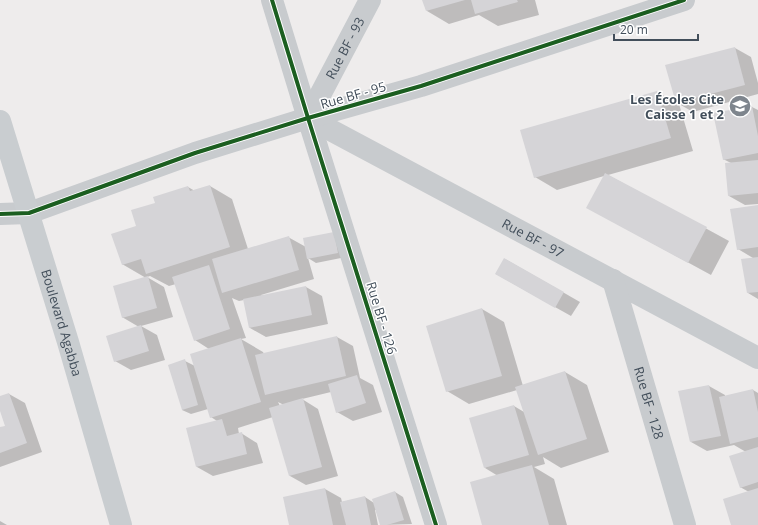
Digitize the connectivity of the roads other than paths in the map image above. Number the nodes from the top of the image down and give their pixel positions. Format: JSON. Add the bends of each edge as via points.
{"nodes":[{"id":1,"x":272,"y":0,"type":"edge"},
{"id":2,"x":370,"y":0,"type":"edge"},
{"id":3,"x":684,"y":0,"type":"edge"},
{"id":4,"x":308,"y":118,"type":"junction"},
{"id":5,"x":0,"y":121,"type":"edge"},
{"id":6,"x":29,"y":213,"type":"junction"},
{"id":7,"x":0,"y":214,"type":"edge"},
{"id":8,"x":613,"y":280,"type":"junction"},
{"id":9,"x":758,"y":358,"type":"edge"},
{"id":10,"x":121,"y":525,"type":"edge"},
{"id":11,"x":436,"y":525,"type":"edge"},
{"id":12,"x":685,"y":525,"type":"edge"}],
"edges":[{"from":1,"to":4,"type":"street","name":"Rue BF - 126"},
{"from":2,"to":4,"type":"street","name":"Rue BF - 93"},
{"from":3,"to":4,"type":"street","name":"Rue BF - 95","via":[[421,86]]},
{"from":4,"to":6,"type":"street","name":"Rue BF - 95","via":[[195,153]]},
{"from":4,"to":8,"type":"street","name":"Rue BF - 97"},
{"from":4,"to":11,"type":"street","name":"Rue BF - 126"},
{"from":5,"to":6,"type":"main road","name":"Boulevard Agabba"},
{"from":6,"to":7,"type":"street","name":"Rue BF - 95"},
{"from":6,"to":10,"type":"main road","name":"Boulevard Agabba"},
{"from":8,"to":9,"type":"street","name":"Rue BF - 97"},
{"from":8,"to":12,"type":"street","name":"Rue BF - 128"}]}
